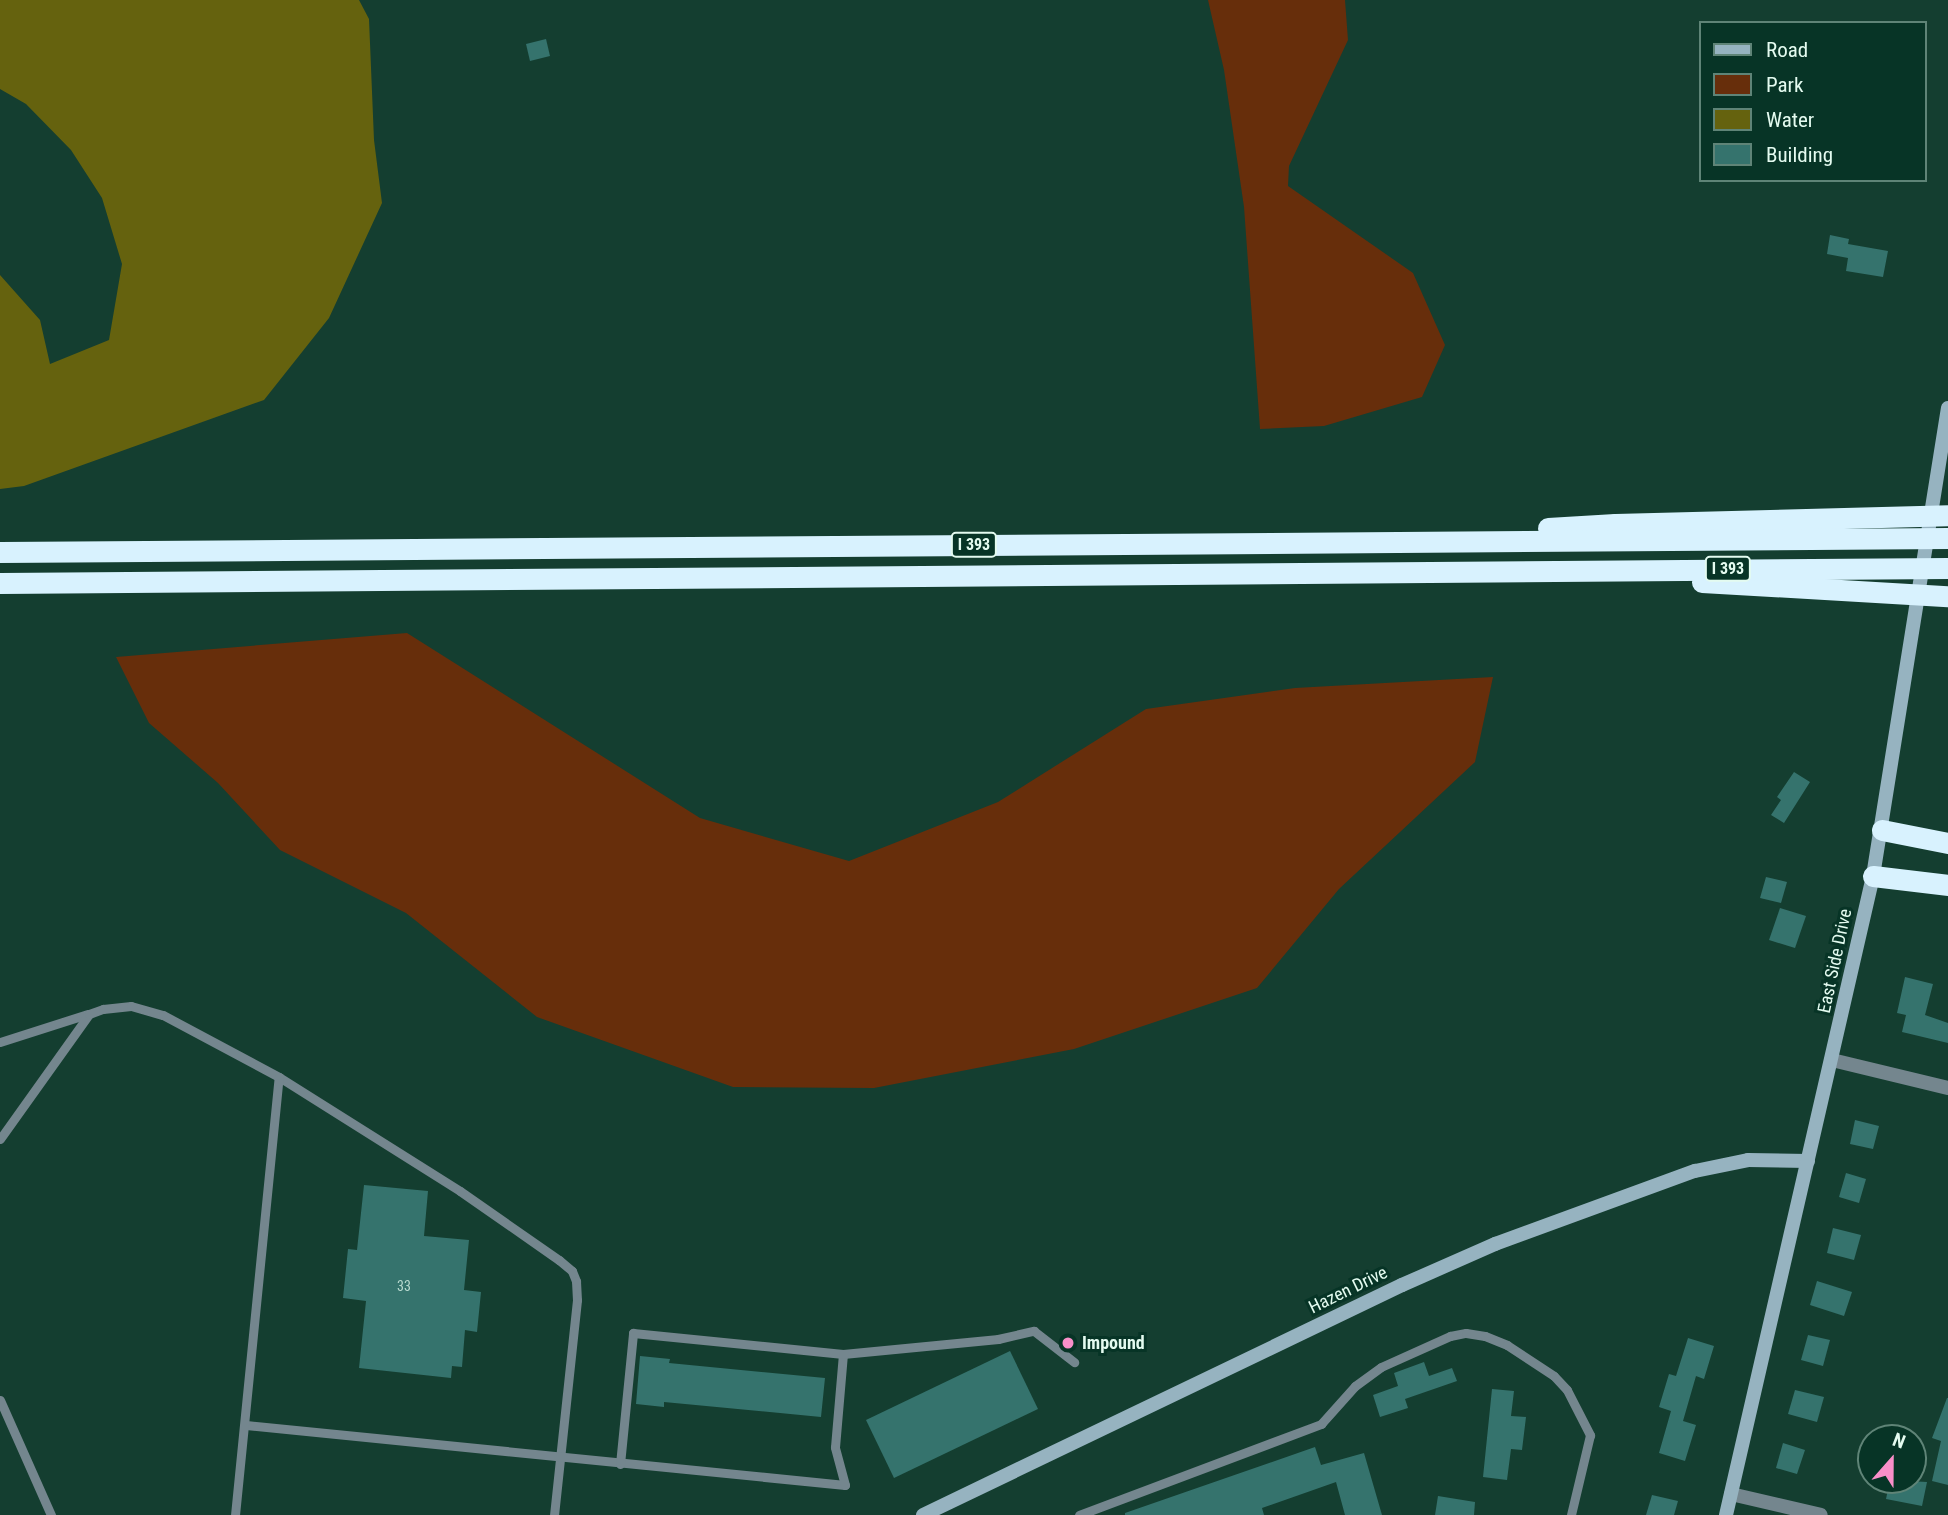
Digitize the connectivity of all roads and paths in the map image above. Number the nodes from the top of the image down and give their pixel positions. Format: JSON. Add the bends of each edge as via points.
{"nodes":[{"id":1,"x":1948,"y":408,"type":"edge"},
{"id":2,"x":1948,"y":515,"type":"edge"},
{"id":3,"x":1948,"y":538,"type":"edge"},
{"id":4,"x":1342,"y":542,"type":"junction"},
{"id":5,"x":0,"y":552,"type":"edge"},
{"id":6,"x":1948,"y":568,"type":"edge"},
{"id":7,"x":1508,"y":571,"type":"junction"},
{"id":8,"x":0,"y":583,"type":"edge"},
{"id":9,"x":1948,"y":596,"type":"edge"},
{"id":10,"x":1882,"y":830,"type":"junction"},
{"id":11,"x":1948,"y":843,"type":"edge"},
{"id":12,"x":1873,"y":876,"type":"junction"},
{"id":13,"x":1948,"y":886,"type":"edge"},
{"id":14,"x":89,"y":1014,"type":"junction"},
{"id":15,"x":0,"y":1042,"type":"edge"},
{"id":16,"x":1832,"y":1060,"type":"junction"},
{"id":17,"x":279,"y":1077,"type":"junction"},
{"id":18,"x":1948,"y":1088,"type":"edge"},
{"id":19,"x":0,"y":1139,"type":"edge"},
{"id":20,"x":1808,"y":1161,"type":"junction"},
{"id":21,"x":843,"y":1354,"type":"junction"},
{"id":22,"x":1074,"y":1362,"type":"dead end"},
{"id":23,"x":1,"y":1404,"type":"edge"},
{"id":24,"x":246,"y":1425,"type":"junction"},
{"id":25,"x":560,"y":1458,"type":"junction"},
{"id":26,"x":620,"y":1464,"type":"junction"},
{"id":27,"x":1731,"y":1493,"type":"junction"},
{"id":28,"x":51,"y":1515,"type":"edge"},
{"id":29,"x":236,"y":1515,"type":"edge"},
{"id":30,"x":554,"y":1515,"type":"edge"},
{"id":31,"x":923,"y":1515,"type":"edge"},
{"id":32,"x":1079,"y":1515,"type":"edge"},
{"id":33,"x":1571,"y":1515,"type":"edge"},
{"id":34,"x":1726,"y":1515,"type":"edge"},
{"id":35,"x":1821,"y":1515,"type":"edge"}],
"edges":[{"from":1,"to":10,"type":"main road","name":"East Side Drive"},
{"from":2,"to":4,"type":"highway","via":[[1615,523]]},
{"from":3,"to":4,"type":"highway","number":"I 393"},
{"from":4,"to":5,"type":"highway","number":"I 393"},
{"from":6,"to":7,"type":"highway","number":"I 393"},
{"from":7,"to":8,"type":"highway","number":"I 393"},
{"from":7,"to":9,"type":"highway"},
{"from":10,"to":11,"type":"highway"},
{"from":10,"to":12,"type":"main road","name":"East Side Drive"},
{"from":12,"to":13,"type":"highway"},
{"from":12,"to":16,"type":"main road","name":"East Side Drive"},
{"from":14,"to":15,"type":"lane"},
{"from":14,"to":17,"type":"lane","via":[[131,1006],[163,1015]]},
{"from":14,"to":19,"type":"lane"},
{"from":16,"to":18,"type":"street"},
{"from":16,"to":20,"type":"main road","name":"East Side Drive"},
{"from":17,"to":24,"type":"lane"},
{"from":17,"to":25,"type":"lane","via":[[460,1191],[572,1271],[577,1300]]},
{"from":20,"to":27,"type":"main road","name":"East Side Drive"},
{"from":20,"to":31,"type":"main road","name":"Hazen Drive","via":[[1748,1160],[1695,1171],[1495,1244]]},
{"from":21,"to":22,"type":"lane","via":[[998,1339],[1034,1331]]},
{"from":21,"to":26,"type":"lane","via":[[633,1333]]},
{"from":21,"to":26,"type":"lane","via":[[835,1447],[845,1485]]},
{"from":23,"to":28,"type":"lane"},
{"from":24,"to":25,"type":"lane"},
{"from":24,"to":29,"type":"lane"},
{"from":25,"to":26,"type":"lane"},
{"from":25,"to":30,"type":"lane"},
{"from":27,"to":34,"type":"main road","name":"East Side Drive"},
{"from":27,"to":35,"type":"street"},
{"from":32,"to":33,"type":"lane","via":[[1321,1424],[1355,1386],[1381,1367],[1466,1333],[1507,1345],[1567,1390],[1590,1435]]}]}
